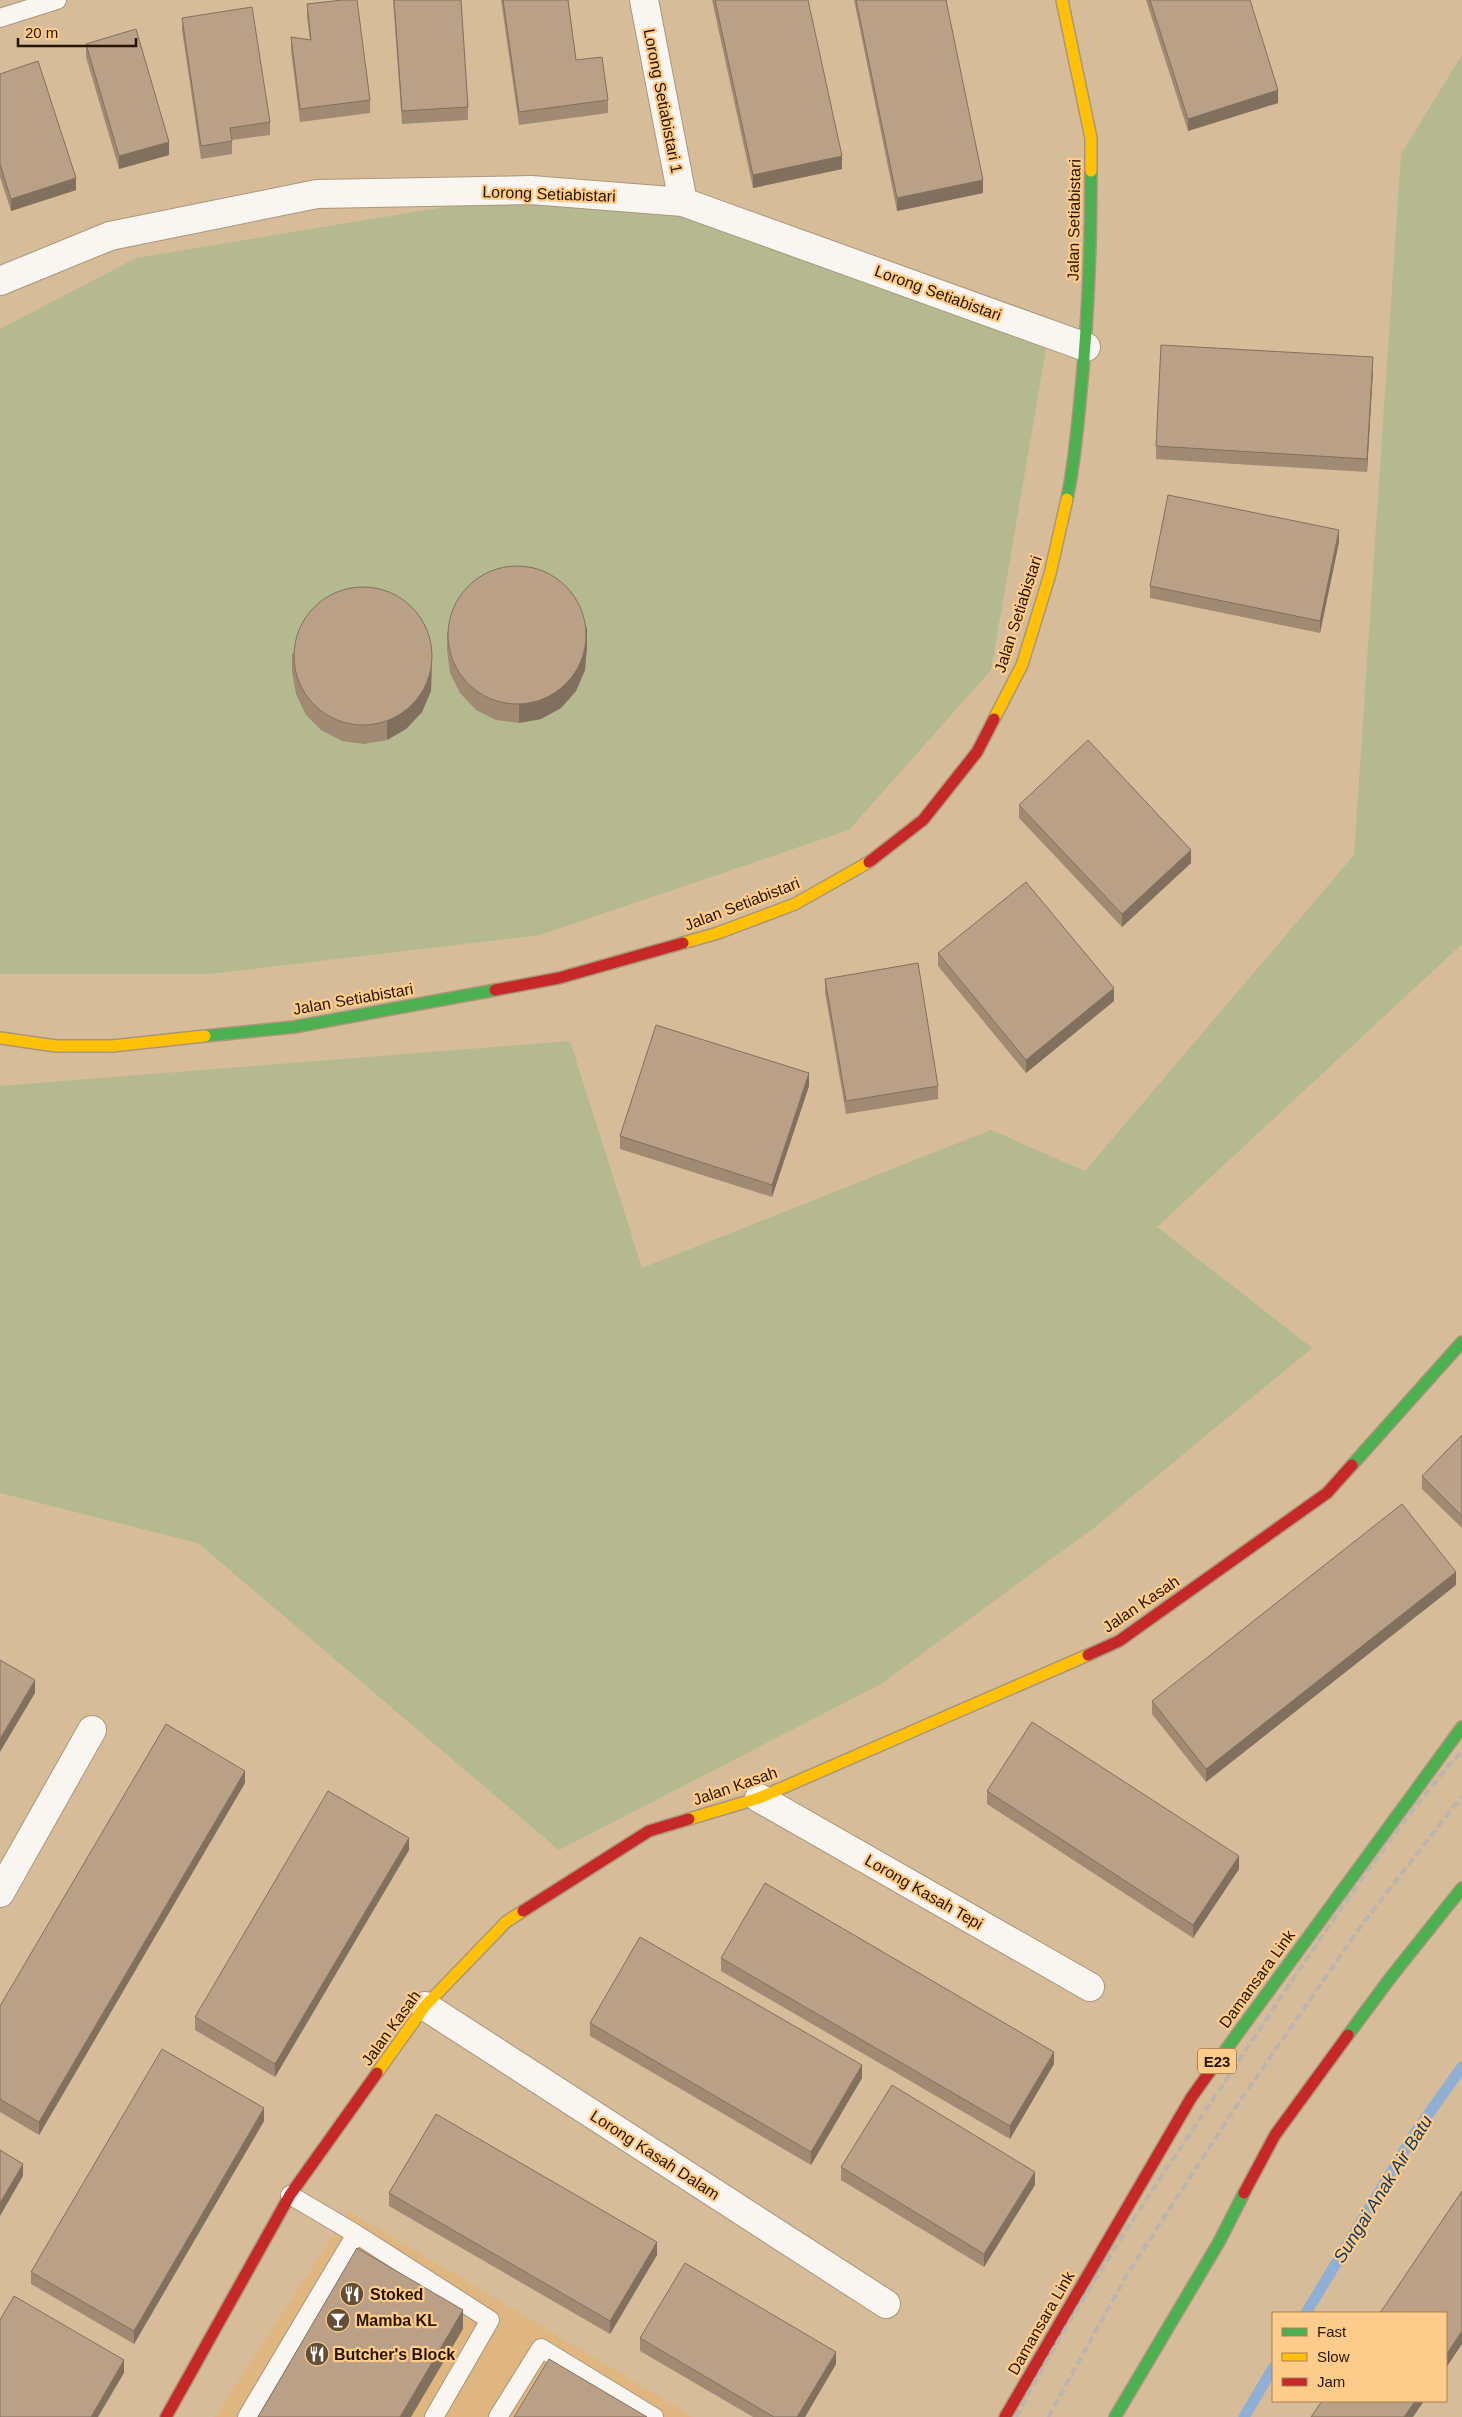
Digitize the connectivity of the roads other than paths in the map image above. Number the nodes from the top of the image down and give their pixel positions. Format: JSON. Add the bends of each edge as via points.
{"nodes":[{"id":1,"x":57,"y":0,"type":"edge"},
{"id":2,"x":644,"y":0,"type":"edge"},
{"id":3,"x":1062,"y":0,"type":"edge"},
{"id":4,"x":0,"y":18,"type":"edge"},
{"id":5,"x":683,"y":202,"type":"junction"},
{"id":6,"x":0,"y":281,"type":"edge"},
{"id":7,"x":1086,"y":347,"type":"junction"},
{"id":8,"x":0,"y":1038,"type":"edge"},
{"id":9,"x":1462,"y":1342,"type":"edge"},
{"id":10,"x":1462,"y":1727,"type":"edge"},
{"id":11,"x":92,"y":1730,"type":"dead end"},
{"id":12,"x":759,"y":1798,"type":"junction"},
{"id":13,"x":1462,"y":1888,"type":"edge"},
{"id":14,"x":0,"y":1893,"type":"edge"},
{"id":15,"x":1462,"y":1906,"type":"edge"},
{"id":16,"x":1391,"y":1977,"type":"junction"},
{"id":17,"x":1090,"y":1987,"type":"dead end"},
{"id":18,"x":425,"y":2006,"type":"junction"},
{"id":19,"x":290,"y":2195,"type":"junction"},
{"id":20,"x":356,"y":2234,"type":"junction"},
{"id":21,"x":886,"y":2304,"type":"dead end"},
{"id":22,"x":166,"y":2417,"type":"edge"},
{"id":23,"x":247,"y":2417,"type":"edge"},
{"id":24,"x":434,"y":2417,"type":"edge"},
{"id":25,"x":498,"y":2417,"type":"edge"},
{"id":26,"x":654,"y":2417,"type":"edge"},
{"id":27,"x":1005,"y":2417,"type":"edge"},
{"id":28,"x":1115,"y":2417,"type":"edge"}],
"edges":[{"from":1,"to":4,"type":"lane"},
{"from":2,"to":5,"type":"street","name":"Lorong Setiabistari 1"},
{"from":3,"to":7,"type":"main road","name":"Jalan Setiabistari","via":[[1092,138]]},
{"from":5,"to":6,"type":"street","name":"Lorong Setiabistari","via":[[531,190],[317,194],[110,236]]},
{"from":5,"to":7,"type":"street","name":"Lorong Setiabistari"},
{"from":7,"to":8,"type":"main road","name":"Jalan Setiabistari","via":[[1073,472],[1050,574],[1022,665],[977,752],[923,820],[869,862],[795,904],[718,933],[559,978],[294,1027],[112,1046],[56,1046]]},
{"from":9,"to":12,"type":"main road","name":"Jalan Kasah","via":[[1327,1493],[1119,1641]]},
{"from":10,"to":27,"type":"main road","name":"Damansara Link","number":"E23","via":[[1191,2098]]},
{"from":11,"to":14,"type":"street"},
{"from":12,"to":17,"type":"street","name":"Lorong Kasah Tepi"},
{"from":12,"to":18,"type":"main road","name":"Jalan Kasah","via":[[649,1831],[506,1922]]},
{"from":13,"to":16,"type":"main road"},
{"from":15,"to":16,"type":"main road"},
{"from":16,"to":28,"type":"main road","via":[[1274,2135],[1219,2242]]},
{"from":18,"to":19,"type":"main road","name":"Jalan Kasah"},
{"from":18,"to":21,"type":"street","name":"Lorong Kasah Dalam"},
{"from":19,"to":20,"type":"lane"},
{"from":19,"to":22,"type":"main road","name":"Jalan Kasah"},
{"from":20,"to":23,"type":"lane"},
{"from":20,"to":24,"type":"lane","via":[[490,2320]]},
{"from":25,"to":26,"type":"lane","via":[[541,2348]]}]}
